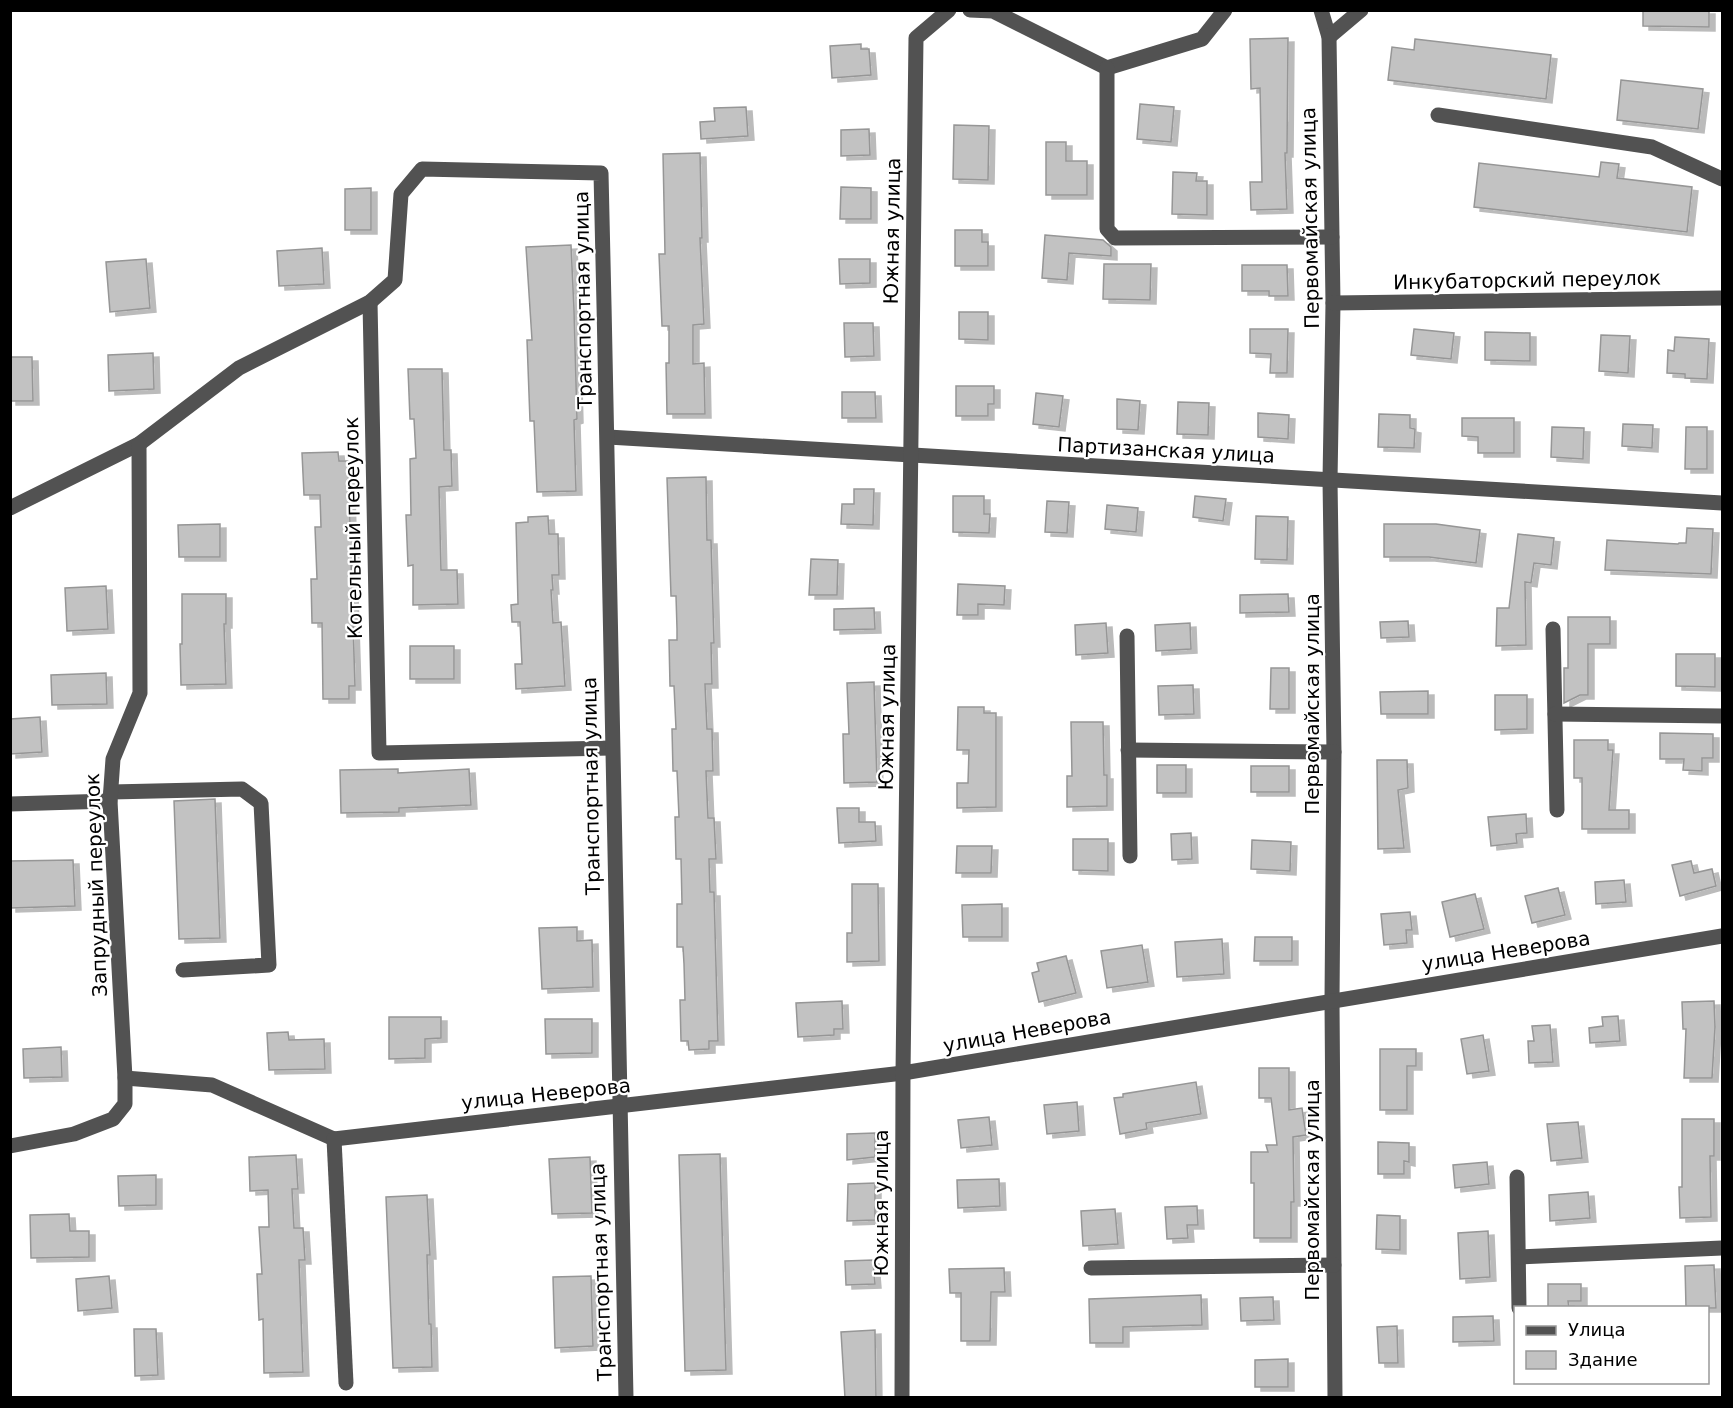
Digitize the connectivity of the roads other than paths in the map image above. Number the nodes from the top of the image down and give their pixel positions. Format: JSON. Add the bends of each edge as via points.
{"nodes":[{"id":1,"x":949,"y":10,"type":"edge"},
{"id":2,"x":970,"y":10,"type":"edge"},
{"id":3,"x":1225,"y":10,"type":"edge"},
{"id":4,"x":1321,"y":10,"type":"edge"},
{"id":5,"x":1361,"y":10,"type":"edge"},
{"id":6,"x":1329,"y":37,"type":"junction"},
{"id":7,"x":1107,"y":68,"type":"junction"},
{"id":8,"x":1438,"y":116,"type":"dead end"},
{"id":9,"x":1722,"y":179,"type":"edge"},
{"id":10,"x":1332,"y":237,"type":"junction"},
{"id":11,"x":1722,"y":298,"type":"edge"},
{"id":12,"x":370,"y":302,"type":"junction"},
{"id":13,"x":1333,"y":303,"type":"junction"},
{"id":14,"x":608,"y":437,"type":"junction"},
{"id":15,"x":139,"y":444,"type":"junction"},
{"id":16,"x":911,"y":456,"type":"junction"},
{"id":17,"x":1330,"y":480,"type":"junction"},
{"id":18,"x":1722,"y":503,"type":"edge"},
{"id":19,"x":10,"y":508,"type":"edge"},
{"id":20,"x":1553,"y":630,"type":"dead end"},
{"id":21,"x":1127,"y":636,"type":"dead end"},
{"id":22,"x":1555,"y":714,"type":"junction"},
{"id":23,"x":1722,"y":716,"type":"edge"},
{"id":24,"x":611,"y":748,"type":"junction"},
{"id":25,"x":1128,"y":750,"type":"junction"},
{"id":26,"x":1334,"y":752,"type":"junction"},
{"id":27,"x":111,"y":797,"type":"junction"},
{"id":28,"x":10,"y":804,"type":"edge"},
{"id":29,"x":1557,"y":810,"type":"dead end"},
{"id":30,"x":1130,"y":856,"type":"dead end"},
{"id":31,"x":1722,"y":936,"type":"edge"},
{"id":32,"x":183,"y":970,"type":"dead end"},
{"id":33,"x":1332,"y":1001,"type":"junction"},
{"id":34,"x":903,"y":1073,"type":"junction"},
{"id":35,"x":125,"y":1078,"type":"junction"},
{"id":36,"x":618,"y":1107,"type":"junction"},
{"id":37,"x":334,"y":1139,"type":"junction"},
{"id":38,"x":10,"y":1146,"type":"edge"},
{"id":39,"x":1517,"y":1177,"type":"dead end"},
{"id":40,"x":1722,"y":1248,"type":"edge"},
{"id":41,"x":1518,"y":1257,"type":"junction"},
{"id":42,"x":1334,"y":1265,"type":"junction"},
{"id":43,"x":1091,"y":1268,"type":"dead end"},
{"id":44,"x":1519,"y":1306,"type":"edge"},
{"id":45,"x":346,"y":1383,"type":"dead end"},
{"id":46,"x":626,"y":1398,"type":"edge"},
{"id":47,"x":902,"y":1398,"type":"edge"},
{"id":48,"x":1335,"y":1398,"type":"edge"}],
"edges":[{"from":1,"to":16,"type":"street","name":"Южная улица","via":[[916,38]]},
{"from":2,"to":7,"type":"street","via":[[993,11]]},
{"from":3,"to":7,"type":"street","via":[[1202,39]]},
{"from":4,"to":6,"type":"street","name":"Первомайская улица"},
{"from":5,"to":6,"type":"street"},
{"from":6,"to":10,"type":"street","name":"Первомайская улица"},
{"from":7,"to":10,"type":"street","via":[[1107,229],[1115,238]]},
{"from":8,"to":9,"type":"street","via":[[1652,147]]},
{"from":10,"to":13,"type":"street","name":"Первомайская улица"},
{"from":11,"to":13,"type":"street","name":"Инкубаторский переулок"},
{"from":12,"to":14,"type":"street","name":"Транспортная улица","via":[[395,280],[401,194],[422,169],[601,173]]},
{"from":12,"to":15,"type":"street","via":[[239,368]]},
{"from":12,"to":24,"type":"street","name":"Котельный переулок","via":[[379,753]]},
{"from":13,"to":17,"type":"street","name":"Первомайская улица"},
{"from":14,"to":16,"type":"street","name":"Партизанская улица"},
{"from":14,"to":24,"type":"street","name":"Транспортная улица"},
{"from":15,"to":19,"type":"street"},
{"from":15,"to":27,"type":"street","name":"Запрудный переулок","via":[[140,693],[113,759]]},
{"from":16,"to":17,"type":"street","name":"Партизанская улица"},
{"from":16,"to":34,"type":"street","name":"Южная улица"},
{"from":17,"to":18,"type":"street","name":"Партизанская улица"},
{"from":17,"to":26,"type":"street","name":"Первомайская улица"},
{"from":20,"to":22,"type":"street"},
{"from":21,"to":25,"type":"street"},
{"from":22,"to":23,"type":"street"},
{"from":22,"to":29,"type":"street"},
{"from":24,"to":36,"type":"street","name":"Транспортная улица"},
{"from":25,"to":26,"type":"street"},
{"from":25,"to":30,"type":"street"},
{"from":26,"to":33,"type":"street","name":"Первомайская улица"},
{"from":27,"to":28,"type":"street"},
{"from":27,"to":32,"type":"street","via":[[242,789],[261,803],[269,965]]},
{"from":27,"to":35,"type":"street","name":"Запрудный переулок"},
{"from":31,"to":33,"type":"street","name":"улица Неверова"},
{"from":33,"to":34,"type":"street","name":"улица Неверова"},
{"from":33,"to":42,"type":"street","name":"Первомайская улица"},
{"from":34,"to":36,"type":"street","name":"улица Неверова"},
{"from":34,"to":47,"type":"street","name":"Южная улица"},
{"from":35,"to":37,"type":"street","via":[[212,1085]]},
{"from":35,"to":38,"type":"street","name":"Запрудный переулок","via":[[125,1104],[113,1119],[74,1134]]},
{"from":36,"to":37,"type":"street","name":"улица Неверова"},
{"from":36,"to":46,"type":"street","name":"Транспортная улица"},
{"from":37,"to":45,"type":"street"},
{"from":39,"to":41,"type":"street"},
{"from":40,"to":41,"type":"street"},
{"from":41,"to":44,"type":"street"},
{"from":42,"to":43,"type":"street"},
{"from":42,"to":48,"type":"street","name":"Первомайская улица"}]}
